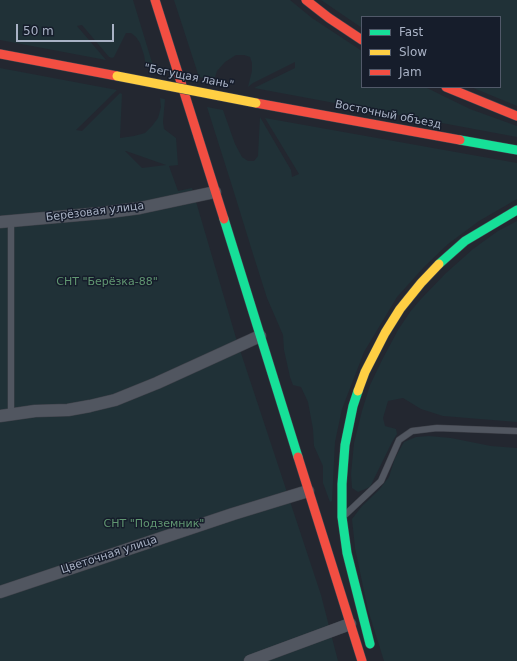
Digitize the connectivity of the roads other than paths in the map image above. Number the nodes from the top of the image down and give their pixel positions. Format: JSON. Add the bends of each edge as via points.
{"nodes":[{"id":1,"x":155,"y":0,"type":"edge"},
{"id":2,"x":306,"y":0,"type":"edge"},
{"id":3,"x":361,"y":39,"type":"edge"},
{"id":4,"x":0,"y":54,"type":"edge"},
{"id":5,"x":448,"y":88,"type":"edge"},
{"id":6,"x":256,"y":103,"type":"joint"},
{"id":7,"x":517,"y":116,"type":"edge"},
{"id":8,"x":517,"y":150,"type":"edge"},
{"id":9,"x":215,"y":192,"type":"junction"},
{"id":10,"x":517,"y":210,"type":"edge"},
{"id":11,"x":5,"y":221,"type":"edge"},
{"id":12,"x":260,"y":336,"type":"junction"},
{"id":13,"x":6,"y":415,"type":"edge"},
{"id":14,"x":517,"y":431,"type":"edge"},
{"id":15,"x":308,"y":491,"type":"junction"},
{"id":16,"x":342,"y":518,"type":"junction"},
{"id":17,"x":0,"y":592,"type":"edge"},
{"id":18,"x":350,"y":624,"type":"junction"},
{"id":19,"x":373,"y":654,"type":"dead end"},
{"id":20,"x":250,"y":661,"type":"edge"},
{"id":21,"x":362,"y":661,"type":"edge"}],
"edges":[{"from":1,"to":9,"type":"main road"},
{"from":2,"to":3,"type":"main road"},
{"from":4,"to":6,"type":"main road","name":"\"Бегущая лань\"","bridge":true},
{"from":5,"to":7,"type":"main road"},
{"from":6,"to":8,"type":"main road","name":"Восточный объезд"},
{"from":9,"to":11,"type":"street","name":"Берёзовая улица","via":[[140,208]]},
{"from":9,"to":12,"type":"main road"},
{"from":10,"to":16,"type":"main road","via":[[465,241],[444,259],[400,309],[385,333],[365,372],[353,406],[345,445]]},
{"from":11,"to":13,"type":"lane"},
{"from":12,"to":13,"type":"street","via":[[115,400],[68,410]]},
{"from":12,"to":15,"type":"main road"},
{"from":14,"to":16,"type":"lane","via":[[437,428],[412,431],[399,440],[381,481]]},
{"from":15,"to":17,"type":"street","name":"Цветочная улица"},
{"from":15,"to":18,"type":"main road"},
{"from":16,"to":19,"type":"main road","via":[[347,553]]},
{"from":18,"to":20,"type":"street"},
{"from":18,"to":21,"type":"main road"}]}
